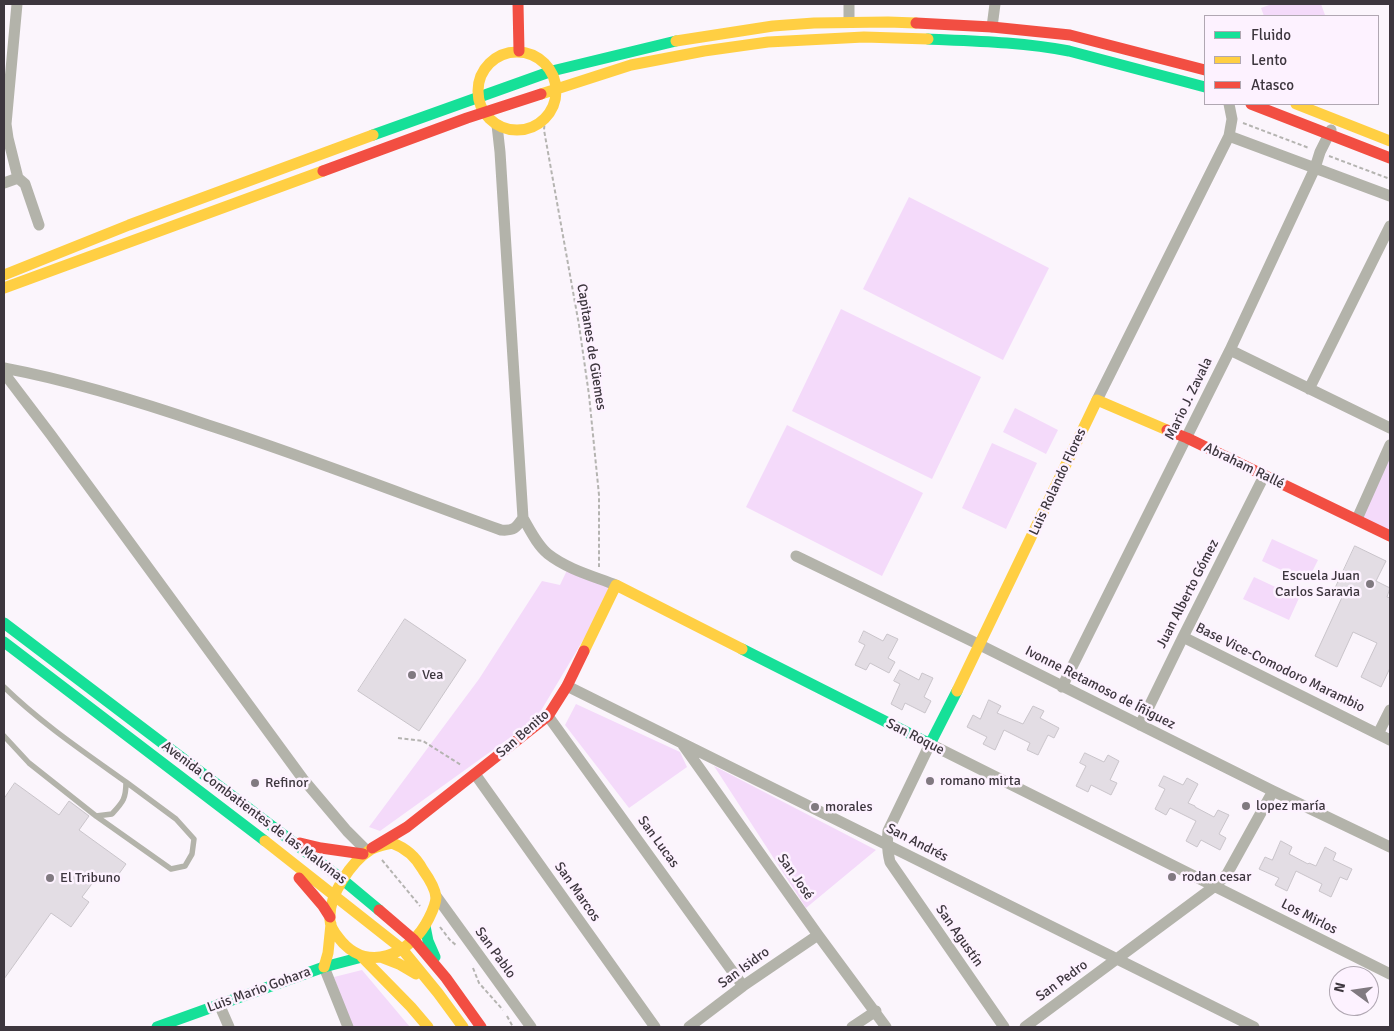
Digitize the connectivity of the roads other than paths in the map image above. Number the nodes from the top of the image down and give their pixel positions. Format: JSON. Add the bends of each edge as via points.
{"nodes":[{"id":1,"x":16,"y":4,"type":"edge"},
{"id":2,"x":518,"y":4,"type":"edge"},
{"id":3,"x":849,"y":4,"type":"edge"},
{"id":4,"x":995,"y":4,"type":"edge"},
{"id":5,"x":849,"y":22,"type":"junction"},
{"id":6,"x":992,"y":27,"type":"junction"},
{"id":7,"x":519,"y":51,"type":"junction"},
{"id":8,"x":1204,"y":70,"type":"edge"},
{"id":9,"x":552,"y":71,"type":"junction"},
{"id":10,"x":1204,"y":87,"type":"edge"},
{"id":11,"x":557,"y":88,"type":"junction"},
{"id":12,"x":478,"y":98,"type":"junction"},
{"id":13,"x":1229,"y":105,"type":"edge"},
{"id":14,"x":1253,"y":105,"type":"edge"},
{"id":15,"x":1298,"y":105,"type":"edge"},
{"id":16,"x":484,"y":112,"type":"junction"},
{"id":17,"x":1336,"y":120,"type":"junction"},
{"id":18,"x":497,"y":125,"type":"junction"},
{"id":19,"x":1328,"y":135,"type":"junction"},
{"id":20,"x":1229,"y":136,"type":"junction"},
{"id":21,"x":1390,"y":141,"type":"edge"},
{"id":22,"x":1390,"y":158,"type":"edge"},
{"id":23,"x":1315,"y":168,"type":"junction"},
{"id":24,"x":18,"y":178,"type":"junction"},
{"id":25,"x":4,"y":184,"type":"edge"},
{"id":26,"x":1390,"y":196,"type":"edge"},
{"id":27,"x":39,"y":225,"type":"dead end"},
{"id":28,"x":1390,"y":226,"type":"edge"},
{"id":29,"x":4,"y":275,"type":"edge"},
{"id":30,"x":4,"y":288,"type":"edge"},
{"id":31,"x":1230,"y":350,"type":"junction"},
{"id":32,"x":4,"y":368,"type":"edge"},
{"id":33,"x":4,"y":373,"type":"edge"},
{"id":34,"x":1309,"y":389,"type":"junction"},
{"id":35,"x":1097,"y":400,"type":"junction"},
{"id":36,"x":1390,"y":428,"type":"edge"},
{"id":37,"x":1187,"y":438,"type":"junction"},
{"id":38,"x":1390,"y":445,"type":"edge"},
{"id":39,"x":1264,"y":476,"type":"junction"},
{"id":40,"x":523,"y":518,"type":"junction"},
{"id":41,"x":1357,"y":519,"type":"junction"},
{"id":42,"x":1390,"y":536,"type":"edge"},
{"id":43,"x":796,"y":556,"type":"dead end"},
{"id":44,"x":616,"y":585,"type":"junction"},
{"id":45,"x":4,"y":623,"type":"edge"},
{"id":46,"x":1183,"y":637,"type":"junction"},
{"id":47,"x":4,"y":642,"type":"edge"},
{"id":48,"x":980,"y":645,"type":"junction"},
{"id":49,"x":567,"y":686,"type":"junction"},
{"id":50,"x":4,"y":687,"type":"edge"},
{"id":51,"x":1062,"y":687,"type":"junction"},
{"id":52,"x":1390,"y":710,"type":"edge"},
{"id":53,"x":548,"y":716,"type":"junction"},
{"id":54,"x":1140,"y":725,"type":"junction"},
{"id":55,"x":1378,"y":734,"type":"junction"},
{"id":56,"x":4,"y":736,"type":"edge"},
{"id":57,"x":1390,"y":740,"type":"edge"},
{"id":58,"x":681,"y":743,"type":"junction"},
{"id":59,"x":930,"y":744,"type":"junction"},
{"id":60,"x":475,"y":774,"type":"junction"},
{"id":61,"x":126,"y":782,"type":"junction"},
{"id":62,"x":1273,"y":791,"type":"junction"},
{"id":63,"x":96,"y":816,"type":"junction"},
{"id":64,"x":408,"y":827,"type":"junction"},
{"id":65,"x":263,"y":839,"type":"junction"},
{"id":66,"x":290,"y":840,"type":"junction"},
{"id":67,"x":887,"y":844,"type":"junction"},
{"id":68,"x":1390,"y":848,"type":"edge"},
{"id":69,"x":406,"y":850,"type":"junction"},
{"id":70,"x":368,"y":851,"type":"junction"},
{"id":71,"x":890,"y":862,"type":"joint"},
{"id":72,"x":342,"y":880,"type":"junction"},
{"id":73,"x":1215,"y":886,"type":"junction"},
{"id":74,"x":335,"y":896,"type":"junction"},
{"id":75,"x":436,"y":896,"type":"junction"},
{"id":76,"x":330,"y":920,"type":"junction"},
{"id":77,"x":427,"y":922,"type":"junction"},
{"id":78,"x":818,"y":935,"type":"junction"},
{"id":79,"x":414,"y":940,"type":"junction"},
{"id":80,"x":402,"y":949,"type":"junction"},
{"id":81,"x":362,"y":957,"type":"junction"},
{"id":82,"x":381,"y":957,"type":"junction"},
{"id":83,"x":1116,"y":959,"type":"junction"},
{"id":84,"x":324,"y":967,"type":"junction"},
{"id":85,"x":1390,"y":974,"type":"edge"},
{"id":86,"x":446,"y":978,"type":"junction"},
{"id":87,"x":743,"y":986,"type":"junction"},
{"id":88,"x":438,"y":993,"type":"junction"},
{"id":89,"x":219,"y":1004,"type":"junction"},
{"id":90,"x":876,"y":1011,"type":"junction"},
{"id":91,"x":157,"y":1027,"type":"edge"},
{"id":92,"x":228,"y":1027,"type":"edge"},
{"id":93,"x":348,"y":1027,"type":"edge"},
{"id":94,"x":428,"y":1027,"type":"edge"},
{"id":95,"x":463,"y":1027,"type":"edge"},
{"id":96,"x":481,"y":1027,"type":"edge"},
{"id":97,"x":531,"y":1027,"type":"edge"},
{"id":98,"x":655,"y":1027,"type":"edge"},
{"id":99,"x":689,"y":1027,"type":"edge"},
{"id":100,"x":852,"y":1027,"type":"edge"},
{"id":101,"x":886,"y":1027,"type":"edge"},
{"id":102,"x":1004,"y":1027,"type":"edge"},
{"id":103,"x":1024,"y":1027,"type":"edge"},
{"id":104,"x":1254,"y":1027,"type":"edge"}],
"edges":[{"from":1,"to":24,"type":"street","via":[[6,124]]},
{"from":2,"to":7,"type":"main road"},
{"from":3,"to":5,"type":"street"},
{"from":4,"to":6,"type":"street"},
{"from":5,"to":6,"type":"main road"},
{"from":5,"to":9,"type":"main road","via":[[773,26],[682,40]]},
{"from":6,"to":8,"type":"main road","via":[[1070,35]]},
{"from":7,"to":9,"type":"main road","via":[[544,61]]},
{"from":7,"to":12,"type":"main road","via":[[508,52],[488,64],[481,74]]},
{"from":9,"to":11,"type":"main road"},
{"from":9,"to":12,"type":"main road"},
{"from":10,"to":11,"type":"main road","via":[[1049,46],[864,37],[768,42],[704,51],[631,65]]},
{"from":11,"to":16,"type":"main road"},
{"from":11,"to":18,"type":"main road","via":[[552,109],[535,127],[509,130]]},
{"from":12,"to":16,"type":"main road"},
{"from":12,"to":29,"type":"main road","via":[[129,225]]},
{"from":13,"to":20,"type":"street","name":"Luis Rolando Flores","via":[[1232,119]]},
{"from":14,"to":19,"type":"main road"},
{"from":15,"to":17,"type":"main road"},
{"from":16,"to":18,"type":"main road"},
{"from":16,"to":30,"type":"main road"},
{"from":17,"to":19,"type":"street","name":"Mario J. Zavala"},
{"from":17,"to":21,"type":"main road"},
{"from":18,"to":40,"type":"street"},
{"from":19,"to":22,"type":"main road"},
{"from":19,"to":23,"type":"street","name":"Mario J. Zavala"},
{"from":20,"to":23,"type":"street"},
{"from":20,"to":35,"type":"street","name":"Luis Rolando Flores"},
{"from":23,"to":26,"type":"street"},
{"from":23,"to":31,"type":"street","name":"Mario J. Zavala"},
{"from":24,"to":25,"type":"street"},
{"from":24,"to":27,"type":"street","via":[[25,184]]},
{"from":28,"to":34,"type":"street"},
{"from":31,"to":34,"type":"street"},
{"from":31,"to":37,"type":"street","name":"Mario J. Zavala"},
{"from":32,"to":40,"type":"street","via":[[42,375],[180,415],[501,530],[510,531]]},
{"from":33,"to":70,"type":"street","via":[[303,779]]},
{"from":34,"to":36,"type":"street"},
{"from":35,"to":37,"type":"main road","name":"Abraham Rallé"},
{"from":35,"to":48,"type":"main road","name":"Luis Rolando Flores"},
{"from":37,"to":39,"type":"main road","name":"Abraham Rallé"},
{"from":37,"to":51,"type":"street","name":"Mario J. Zavala"},
{"from":38,"to":41,"type":"street"},
{"from":39,"to":41,"type":"main road","name":"Abraham Rallé"},
{"from":39,"to":46,"type":"street","name":"Juan Alberto Gómez"},
{"from":40,"to":44,"type":"street","via":[[547,553],[569,566]]},
{"from":41,"to":42,"type":"main road","name":"Abraham Rallé"},
{"from":43,"to":48,"type":"street","name":"Ivonne Retamoso de Íñiguez"},
{"from":44,"to":49,"type":"main road","name":"San Benito"},
{"from":44,"to":59,"type":"main road","name":"San Roque"},
{"from":45,"to":66,"type":"main road","name":"Avenida Combatientes de las Malvinas"},
{"from":46,"to":54,"type":"street","name":"Juan Alberto Gómez"},
{"from":46,"to":55,"type":"street","name":"Base Vice-Comodoro Marambio"},
{"from":47,"to":65,"type":"main road","name":"Avenida Combatientes de las Malvinas"},
{"from":48,"to":51,"type":"street","name":"Ivonne Retamoso de Íñiguez"},
{"from":48,"to":59,"type":"main road","name":"Luis Rolando Flores"},
{"from":49,"to":53,"type":"main road","name":"San Benito"},
{"from":49,"to":58,"type":"street","name":"San Andrés"},
{"from":50,"to":61,"type":"lane","via":[[17,701]]},
{"from":51,"to":54,"type":"street","name":"Ivonne Retamoso de Íñiguez"},
{"from":52,"to":55,"type":"street"},
{"from":53,"to":60,"type":"main road","name":"San Benito"},
{"from":53,"to":87,"type":"street","name":"San Lucas"},
{"from":54,"to":62,"type":"street","name":"Ivonne Retamoso de Íñiguez"},
{"from":55,"to":57,"type":"street","name":"Base Vice-Comodoro Marambio"},
{"from":56,"to":63,"type":"lane","via":[[29,763]]},
{"from":58,"to":67,"type":"street","name":"San Andrés"},
{"from":58,"to":78,"type":"street","name":"San José"},
{"from":59,"to":67,"type":"street","name":"Luis Rolando Flores","via":[[888,831]]},
{"from":59,"to":73,"type":"street","name":"San Roque"},
{"from":60,"to":64,"type":"main road","name":"San Benito"},
{"from":60,"to":98,"type":"street","name":"San Marcos"},
{"from":61,"to":63,"type":"lane","via":[[123,802],[112,814]]},
{"from":61,"to":63,"type":"lane","via":[[176,819],[194,839],[192,854],[185,866],[172,869]]},
{"from":62,"to":68,"type":"street","name":"Ivonne Retamoso de Íñiguez"},
{"from":62,"to":73,"type":"street","name":"San Pedro","via":[[1226,874]]},
{"from":64,"to":69,"type":"main road"},
{"from":64,"to":70,"type":"main road","name":"San Benito"},
{"from":65,"to":74,"type":"main road","name":"Avenida Combatientes de las Malvinas"},
{"from":65,"to":76,"type":"main road","via":[[305,884]]},
{"from":66,"to":70,"type":"main road","via":[[321,848]]},
{"from":66,"to":72,"type":"main road","name":"Avenida Combatientes de las Malvinas"},
{"from":67,"to":71,"type":"street","name":"Luis Rolando Flores"},
{"from":67,"to":83,"type":"street","name":"San Andrés"},
{"from":69,"to":70,"type":"main road","via":[[392,844]]},
{"from":69,"to":75,"type":"main road","via":[[428,877]]},
{"from":70,"to":72,"type":"main road","name":"San Benito"},
{"from":71,"to":102,"type":"street","name":"San Agustín"},
{"from":72,"to":74,"type":"main road","name":"San Benito"},
{"from":72,"to":79,"type":"main road","name":"Avenida Combatientes de las Malvinas"},
{"from":73,"to":83,"type":"street","name":"San Pedro"},
{"from":73,"to":85,"type":"street","name":"Los Mirlos"},
{"from":74,"to":76,"type":"main road","name":"San Benito"},
{"from":74,"to":80,"type":"main road","name":"Avenida Combatientes de las Malvinas"},
{"from":75,"to":77,"type":"main road"},
{"from":75,"to":97,"type":"street","name":"San Pablo"},
{"from":76,"to":81,"type":"main road","via":[[342,942]]},
{"from":76,"to":84,"type":"main road","name":"San Benito"},
{"from":77,"to":79,"type":"main road"},
{"from":77,"to":86,"type":"main road","via":[[428,941]]},
{"from":78,"to":87,"type":"street","name":"San Isidro"},
{"from":78,"to":90,"type":"street","name":"San José"},
{"from":79,"to":80,"type":"main road"},
{"from":79,"to":86,"type":"main road","name":"Avenida Combatientes de las Malvinas"},
{"from":80,"to":82,"type":"main road"},
{"from":80,"to":88,"type":"main road","name":"Avenida Combatientes de las Malvinas"},
{"from":81,"to":82,"type":"main road","name":"Luis Mario Gohara"},
{"from":81,"to":84,"type":"main road","name":"Luis Mario Gohara"},
{"from":81,"to":94,"type":"main road"},
{"from":82,"to":88,"type":"main road","via":[[410,969]]},
{"from":83,"to":103,"type":"street","name":"San Pedro"},
{"from":83,"to":104,"type":"street","name":"San Andrés"},
{"from":84,"to":89,"type":"main road","name":"Luis Mario Gohara"},
{"from":84,"to":93,"type":"street"},
{"from":86,"to":96,"type":"main road","name":"Avenida Combatientes de las Malvinas"},
{"from":87,"to":99,"type":"street","name":"San Isidro"},
{"from":88,"to":95,"type":"main road","name":"Avenida Combatientes de las Malvinas"},
{"from":89,"to":91,"type":"main road","name":"Luis Mario Gohara"},
{"from":89,"to":92,"type":"street"},
{"from":90,"to":100,"type":"street"},
{"from":90,"to":101,"type":"street","name":"San José"}]}
